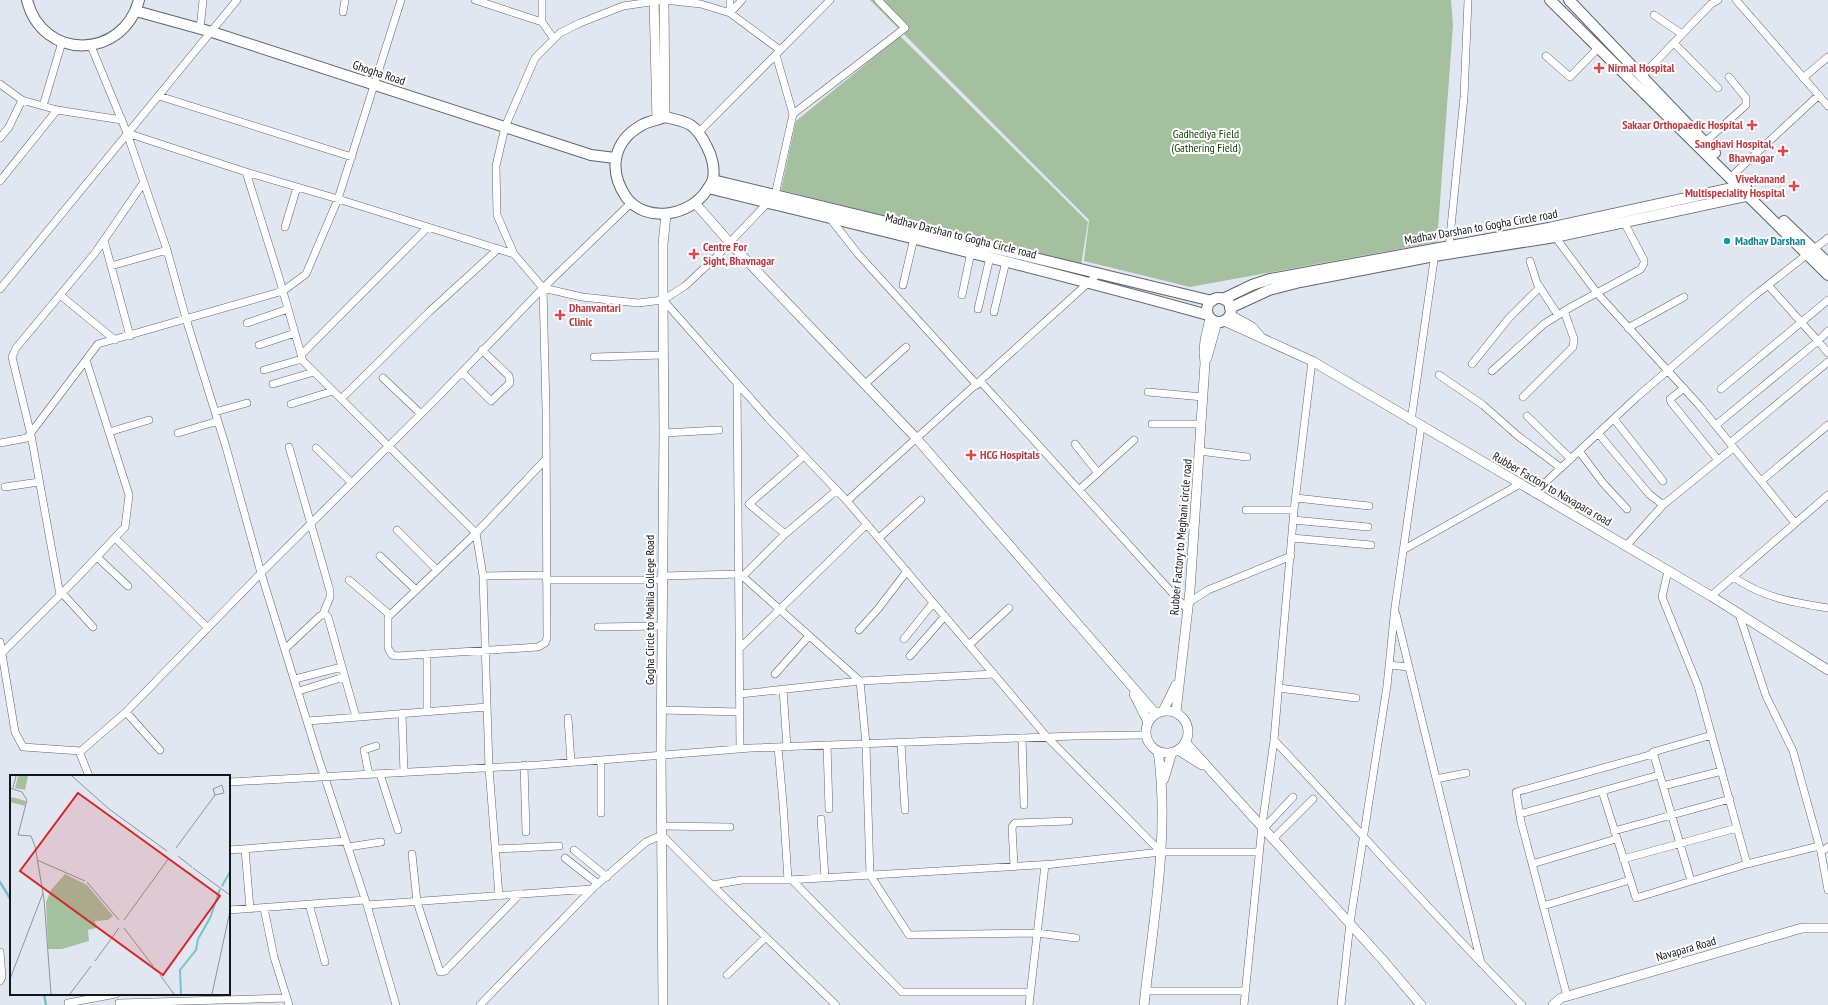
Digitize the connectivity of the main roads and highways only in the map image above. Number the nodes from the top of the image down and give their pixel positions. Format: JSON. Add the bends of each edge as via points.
{"nodes":[{"id":1,"x":27,"y":0,"type":"edge"},
{"id":2,"x":139,"y":0,"type":"edge"},
{"id":3,"x":1550,"y":0,"type":"edge"},
{"id":4,"x":1569,"y":0,"type":"edge"},
{"id":5,"x":136,"y":12,"type":"junction"},
{"id":6,"x":615,"y":158,"type":"junction"},
{"id":7,"x":710,"y":184,"type":"junction"},
{"id":8,"x":1743,"y":186,"type":"junction"},
{"id":9,"x":1752,"y":195,"type":"junction"},
{"id":10,"x":771,"y":199,"type":"junction"},
{"id":11,"x":1552,"y":232,"type":"junction"},
{"id":12,"x":1435,"y":252,"type":"junction"},
{"id":13,"x":1811,"y":252,"type":"junction"},
{"id":14,"x":1828,"y":263,"type":"edge"},
{"id":15,"x":1828,"y":275,"type":"edge"},
{"id":16,"x":1223,"y":299,"type":"junction"},
{"id":17,"x":1212,"y":300,"type":"junction"},
{"id":18,"x":1220,"y":316,"type":"junction"}],
"edges":[{"from":1,"to":5,"type":"main road","via":[[30,12],[40,27],[55,39],[72,45],[91,46],[110,40],[125,28]]},
{"from":2,"to":5,"type":"main road"},
{"from":3,"to":8,"type":"main road"},
{"from":4,"to":8,"type":"main road","via":[[1735,173]]},
{"from":5,"to":6,"type":"main road","name":"Ghogha Road","via":[[212,32],[591,155]]},
{"from":6,"to":7,"type":"main road","via":[[620,187],[630,203],[646,212],[666,215],[680,211],[695,203]]},
{"from":6,"to":7,"type":"main road","via":[[627,136],[643,125],[661,119],[688,122],[699,132],[711,155]]},
{"from":7,"to":10,"type":"main road","name":"Madhav Darshan to Gogha Circle road"},
{"from":8,"to":9,"type":"main road"},
{"from":8,"to":11,"type":"main road","name":"Madhav Darshan to Gogha Circle road"},
{"from":9,"to":11,"type":"main road","via":[[1624,222]]},
{"from":9,"to":13,"type":"main road"},
{"from":10,"to":17,"type":"main road","name":"Madhav Darshan to Gogha Circle road","via":[[822,207]]},
{"from":10,"to":18,"type":"main road","name":"Madhav Darshan to Gogha Circle road"},
{"from":11,"to":12,"type":"main road"},
{"from":11,"to":12,"type":"main road","name":"Madhav Darshan to Gogha Circle road","via":[[1449,247]]},
{"from":12,"to":16,"type":"main road","name":"Madhav Darshan to Gogha Circle road","via":[[1270,279]]},
{"from":12,"to":18,"type":"main road","via":[[1279,287]]},
{"from":13,"to":14,"type":"main road"},
{"from":13,"to":15,"type":"main road"},
{"from":16,"to":17,"type":"main road","name":"Madhav Darshan to Gogha Circle road"},
{"from":16,"to":18,"type":"main road"},
{"from":17,"to":18,"type":"main road","via":[[1207,307]]}]}
